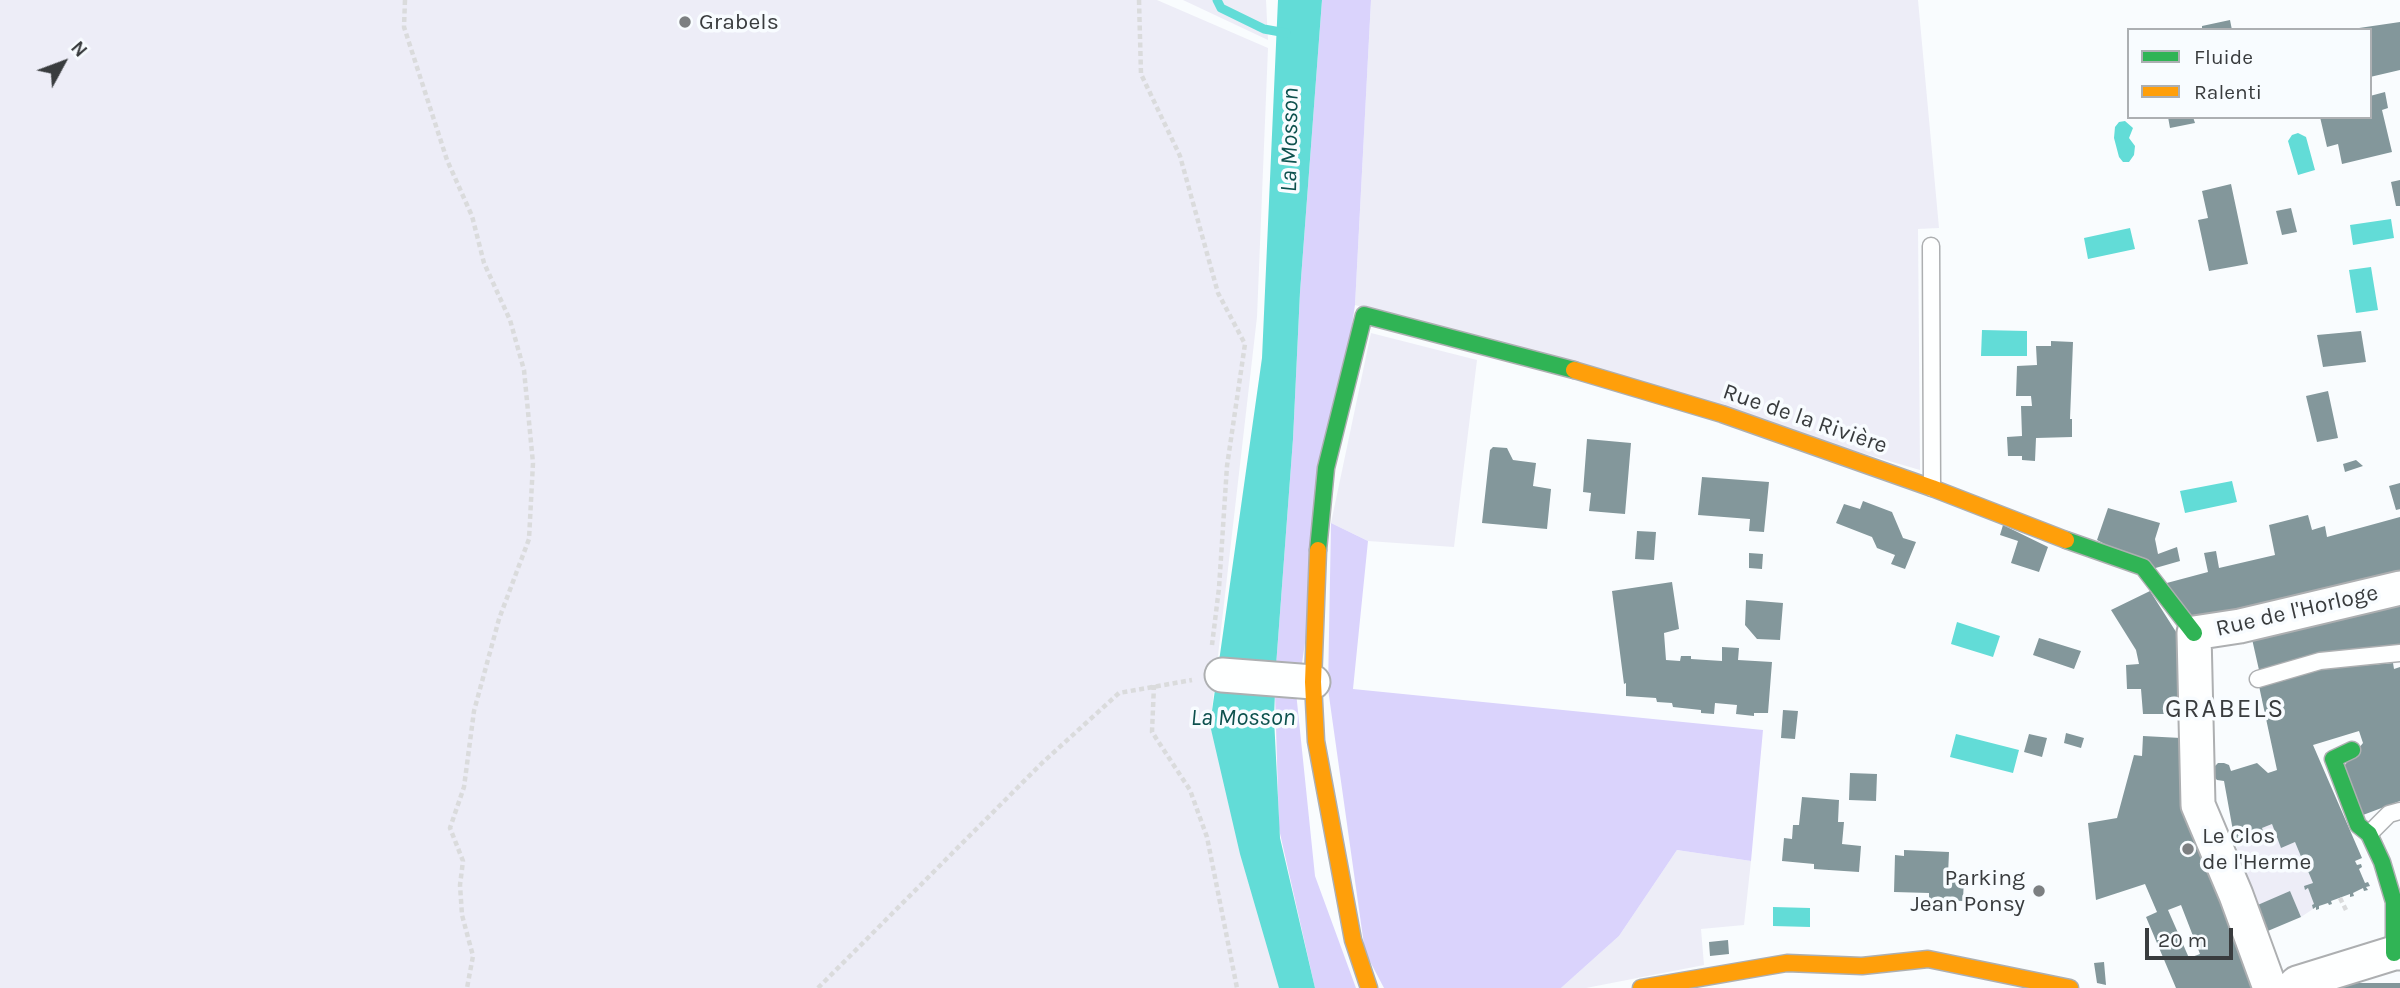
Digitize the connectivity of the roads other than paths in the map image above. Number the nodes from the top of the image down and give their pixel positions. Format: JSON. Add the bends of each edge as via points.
{"nodes":[{"id":1,"x":1931,"y":246,"type":"dead end"},
{"id":2,"x":1932,"y":488,"type":"junction"},
{"id":3,"x":2400,"y":588,"type":"edge"},
{"id":4,"x":2194,"y":633,"type":"junction"},
{"id":5,"x":2400,"y":653,"type":"edge"},
{"id":6,"x":1222,"y":675,"type":"road end"},
{"id":7,"x":2258,"y":679,"type":"dead end"},
{"id":8,"x":1302,"y":681,"type":"junction"},
{"id":9,"x":2352,"y":750,"type":"dead end"},
{"id":10,"x":2400,"y":811,"type":"edge"},
{"id":11,"x":2369,"y":834,"type":"junction"},
{"id":12,"x":2397,"y":953,"type":"edge"},
{"id":13,"x":2010,"y":981,"type":"edge"},
{"id":14,"x":1369,"y":988,"type":"edge"},
{"id":15,"x":1642,"y":988,"type":"edge"},
{"id":16,"x":2070,"y":988,"type":"edge"},
{"id":17,"x":2270,"y":988,"type":"edge"},
{"id":18,"x":2291,"y":988,"type":"edge"}],
"edges":[{"from":1,"to":2,"type":"lane"},
{"from":2,"to":4,"type":"street","name":"Rue de la Rivière","via":[[2143,567]]},
{"from":2,"to":8,"type":"street","name":"Rue de la Rivière","via":[[1721,414],[1574,370],[1364,316],[1326,468]]},
{"from":3,"to":4,"type":"street","name":"Rue de l'Horloge"},
{"from":4,"to":17,"type":"street","via":[[2198,805]]},
{"from":5,"to":7,"type":"lane","via":[[2320,661]]},
{"from":6,"to":8,"type":"street"},
{"from":8,"to":14,"type":"street","via":[[1353,940]]},
{"from":9,"to":11,"type":"street","via":[[2333,759],[2358,825]]},
{"from":10,"to":11,"type":"lane","via":[[2389,814]]},
{"from":11,"to":12,"type":"street","via":[[2394,902]]},
{"from":12,"to":18,"type":"street"},
{"from":13,"to":15,"type":"street","via":[[1927,960],[1863,971],[1787,963]]},
{"from":13,"to":16,"type":"street"}]}
